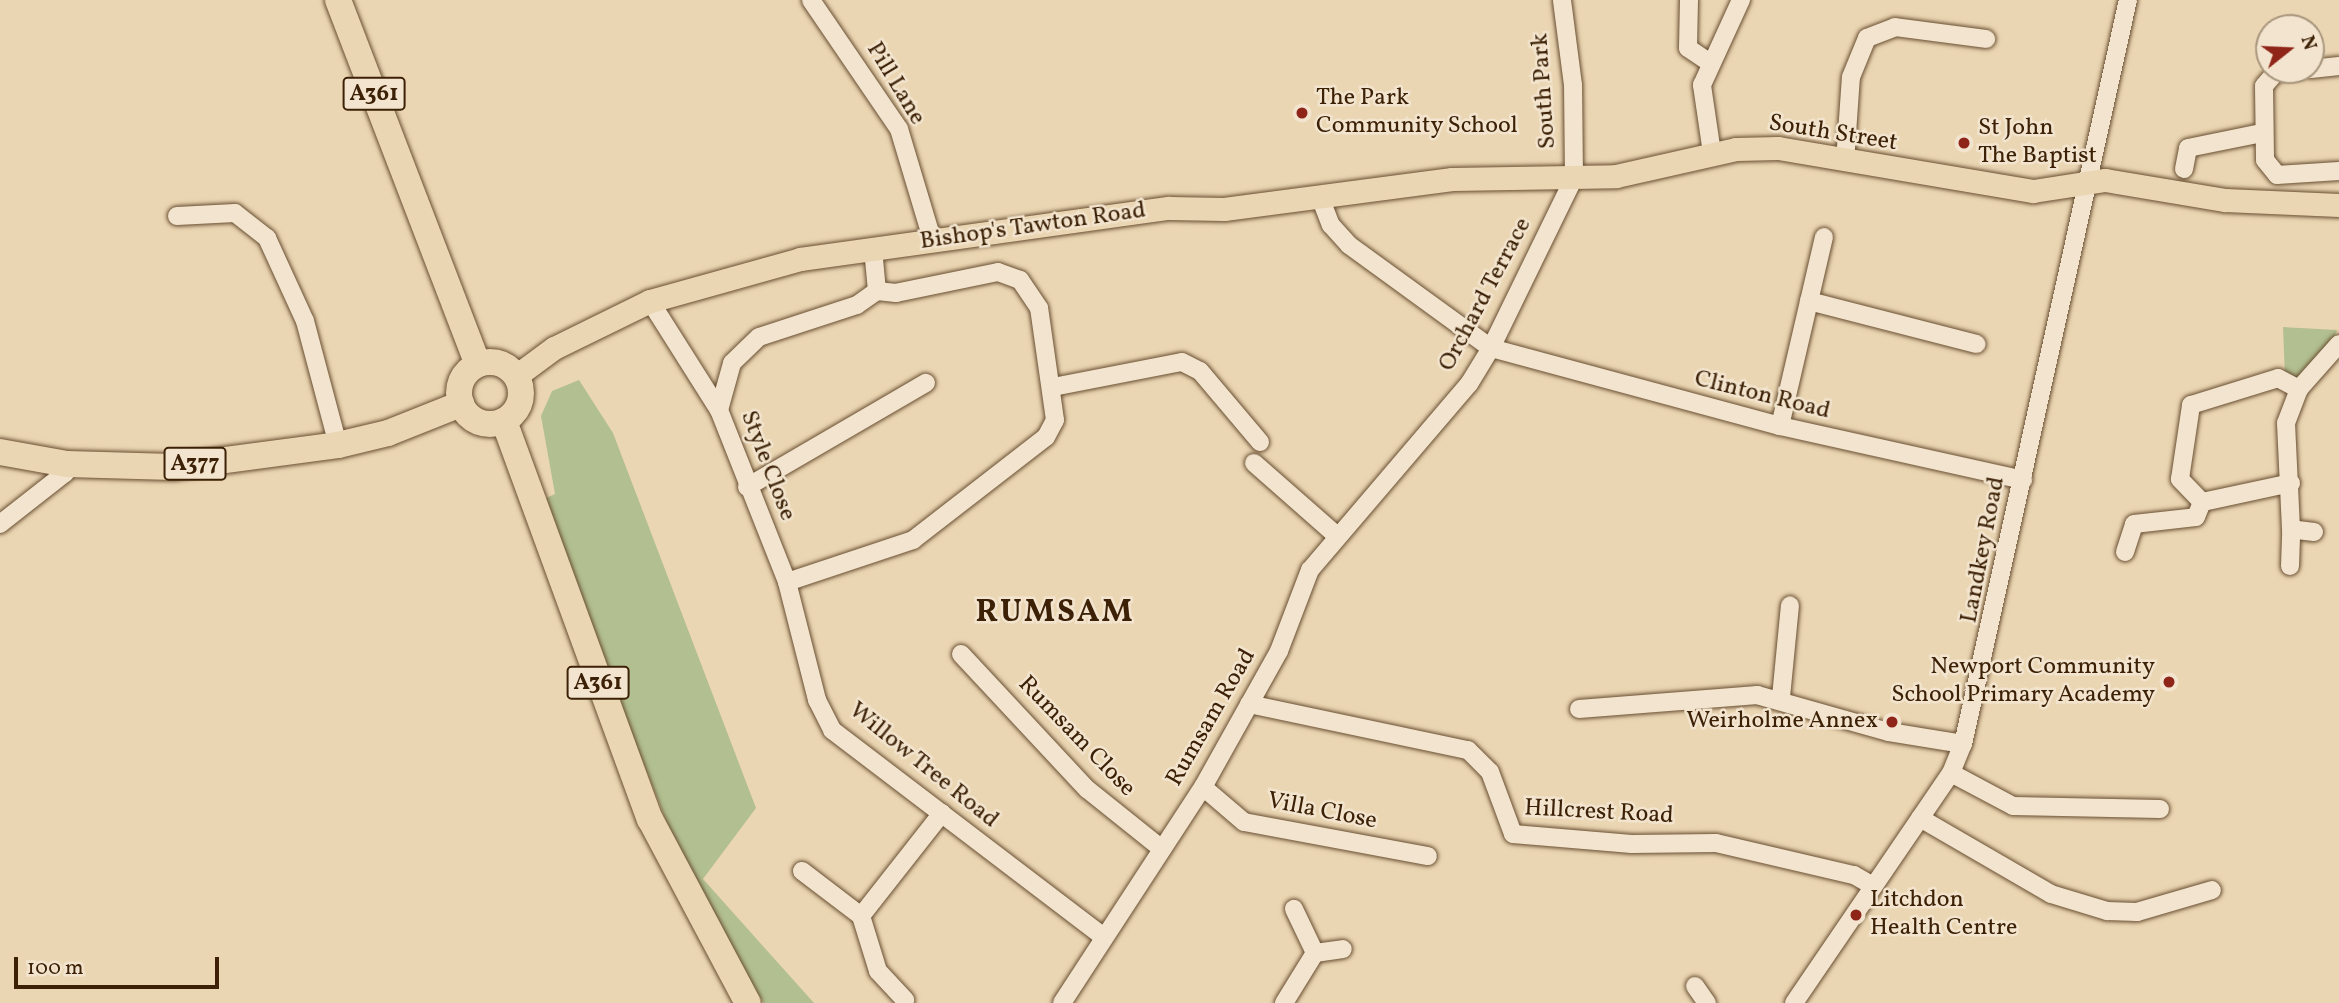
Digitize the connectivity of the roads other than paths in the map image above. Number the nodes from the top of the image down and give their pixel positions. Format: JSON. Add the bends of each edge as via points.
{"nodes":[{"id":1,"x":338,"y":0,"type":"edge"},
{"id":2,"x":811,"y":0,"type":"edge"},
{"id":3,"x":1562,"y":0,"type":"edge"},
{"id":4,"x":1689,"y":0,"type":"edge"},
{"id":5,"x":1741,"y":0,"type":"edge"},
{"id":6,"x":2128,"y":0,"type":"edge"},
{"id":7,"x":1986,"y":38,"type":"dead end"},
{"id":8,"x":1710,"y":63,"type":"junction"},
{"id":9,"x":2266,"y":84,"type":"edge"},
{"id":10,"x":2262,"y":133,"type":"junction"},
{"id":11,"x":1712,"y":153,"type":"junction"},
{"id":12,"x":1845,"y":162,"type":"junction"},
{"id":13,"x":2185,"y":169,"type":"dead end"},
{"id":14,"x":2339,"y":171,"type":"edge"},
{"id":15,"x":1574,"y":178,"type":"junction"},
{"id":16,"x":2084,"y":183,"type":"junction"},
{"id":17,"x":1320,"y":197,"type":"junction"},
{"id":18,"x":2339,"y":205,"type":"edge"},
{"id":19,"x":177,"y":216,"type":"dead end"},
{"id":20,"x":1824,"y":237,"type":"dead end"},
{"id":21,"x":933,"y":242,"type":"junction"},
{"id":22,"x":873,"y":249,"type":"junction"},
{"id":23,"x":877,"y":291,"type":"junction"},
{"id":24,"x":650,"y":301,"type":"junction"},
{"id":25,"x":1809,"y":301,"type":"junction"},
{"id":26,"x":1977,"y":344,"type":"dead end"},
{"id":27,"x":1491,"y":348,"type":"junction"},
{"id":28,"x":2336,"y":356,"type":"edge"},
{"id":29,"x":478,"y":365,"type":"junction"},
{"id":30,"x":516,"y":376,"type":"junction"},
{"id":31,"x":926,"y":383,"type":"dead end"},
{"id":32,"x":1054,"y":387,"type":"junction"},
{"id":33,"x":2299,"y":388,"type":"junction"},
{"id":34,"x":461,"y":404,"type":"junction"},
{"id":35,"x":719,"y":411,"type":"junction"},
{"id":36,"x":504,"y":421,"type":"junction"},
{"id":37,"x":1780,"y":426,"type":"junction"},
{"id":38,"x":1260,"y":442,"type":"dead end"},
{"id":39,"x":338,"y":444,"type":"junction"},
{"id":40,"x":0,"y":452,"type":"edge"},
{"id":41,"x":1404,"y":461,"type":"joint"},
{"id":42,"x":1254,"y":463,"type":"dead end"},
{"id":43,"x":67,"y":464,"type":"junction"},
{"id":44,"x":2023,"y":480,"type":"junction"},
{"id":45,"x":2291,"y":483,"type":"junction"},
{"id":46,"x":747,"y":487,"type":"junction"},
{"id":47,"x":2202,"y":502,"type":"junction"},
{"id":48,"x":0,"y":524,"type":"edge"},
{"id":49,"x":2291,"y":529,"type":"junction"},
{"id":50,"x":2314,"y":532,"type":"dead end"},
{"id":51,"x":1336,"y":535,"type":"junction"},
{"id":52,"x":2125,"y":552,"type":"dead end"},
{"id":53,"x":2290,"y":566,"type":"dead end"},
{"id":54,"x":787,"y":582,"type":"junction"},
{"id":55,"x":1790,"y":605,"type":"dead end"},
{"id":56,"x":961,"y":654,"type":"dead end"},
{"id":57,"x":1781,"y":697,"type":"junction"},
{"id":58,"x":1250,"y":704,"type":"junction"},
{"id":59,"x":1580,"y":709,"type":"dead end"},
{"id":60,"x":1963,"y":744,"type":"junction"},
{"id":61,"x":1951,"y":773,"type":"junction"},
{"id":62,"x":1203,"y":787,"type":"junction"},
{"id":63,"x":2160,"y":809,"type":"dead end"},
{"id":64,"x":942,"y":813,"type":"junction"},
{"id":65,"x":1920,"y":818,"type":"junction"},
{"id":66,"x":1162,"y":849,"type":"junction"},
{"id":67,"x":1428,"y":856,"type":"dead end"},
{"id":68,"x":802,"y":871,"type":"dead end"},
{"id":69,"x":1871,"y":885,"type":"junction"},
{"id":70,"x":2211,"y":890,"type":"dead end"},
{"id":71,"x":1294,"y":909,"type":"dead end"},
{"id":72,"x":865,"y":911,"type":"junction"},
{"id":73,"x":1104,"y":937,"type":"junction"},
{"id":74,"x":1343,"y":949,"type":"dead end"},
{"id":75,"x":1315,"y":953,"type":"junction"},
{"id":76,"x":1695,"y":986,"type":"dead end"},
{"id":77,"x":905,"y":1000,"type":"dead end"},
{"id":78,"x":748,"y":1003,"type":"edge"},
{"id":79,"x":1062,"y":1003,"type":"edge"},
{"id":80,"x":1284,"y":1003,"type":"edge"},
{"id":81,"x":1707,"y":1003,"type":"edge"},
{"id":82,"x":1794,"y":1003,"type":"edge"}],
"edges":[{"from":1,"to":29,"type":"highway","number":"A361"},
{"from":2,"to":21,"type":"street","name":"Pill Lane","via":[[899,129]]},
{"from":3,"to":15,"type":"street","name":"South Park","via":[[1573,85]]},
{"from":4,"to":8,"type":"street","via":[[1688,48]]},
{"from":5,"to":8,"type":"street"},
{"from":6,"to":16,"type":"street","name":"Landkey Road"},
{"from":7,"to":12,"type":"street","via":[[1895,27],[1867,38],[1851,77]]},
{"from":8,"to":11,"type":"street","via":[[1702,85]]},
{"from":9,"to":10,"type":"street"},
{"from":10,"to":13,"type":"street","via":[[2188,148]]},
{"from":10,"to":14,"type":"street","via":[[2265,160],[2277,175]]},
{"from":11,"to":12,"type":"main road","name":"South Street","via":[[1778,148]]},
{"from":11,"to":15,"type":"main road","name":"South Street","via":[[1616,176]]},
{"from":12,"to":16,"type":"main road","name":"South Street","via":[[2033,191]]},
{"from":15,"to":17,"type":"main road","name":"Bishop's Tawton Road","via":[[1452,179]]},
{"from":15,"to":27,"type":"street","name":"Orchard Terrace"},
{"from":16,"to":18,"type":"main road","name":"South Street"},
{"from":16,"to":44,"type":"street","name":"Landkey Road"},
{"from":17,"to":21,"type":"main road","name":"Bishop's Tawton Road","via":[[1169,208]]},
{"from":17,"to":27,"type":"street","via":[[1331,225],[1349,245]]},
{"from":19,"to":39,"type":"street","via":[[235,214],[267,238],[304,321]]},
{"from":20,"to":25,"type":"street"},
{"from":21,"to":22,"type":"main road","name":"Bishop's Tawton Road"},
{"from":22,"to":23,"type":"street"},
{"from":22,"to":24,"type":"main road","name":"Bishop's Tawton Road","via":[[741,271]]},
{"from":23,"to":32,"type":"street","via":[[896,293],[998,272],[1013,276],[1037,300]]},
{"from":23,"to":35,"type":"street","via":[[857,305],[758,337],[732,363]]},
{"from":24,"to":30,"type":"main road","name":"Bishop's Tawton Road","via":[[554,348]]},
{"from":24,"to":35,"type":"street","name":"Style Close"},
{"from":25,"to":26,"type":"street"},
{"from":25,"to":37,"type":"street"},
{"from":27,"to":37,"type":"street","name":"Clinton Road"},
{"from":27,"to":41,"type":"street","name":"Orchard Terrace"},
{"from":28,"to":33,"type":"street"},
{"from":29,"to":30,"type":"highway","via":[[503,365]]},
{"from":29,"to":34,"type":"highway","via":[[464,376]]},
{"from":30,"to":36,"type":"highway","via":[[521,396]]},
{"from":31,"to":46,"type":"street"},
{"from":32,"to":38,"type":"street","via":[[1182,362],[1200,371]]},
{"from":32,"to":54,"type":"street","via":[[1056,413],[1046,437],[928,529]]},
{"from":33,"to":45,"type":"street","via":[[2286,423]]},
{"from":33,"to":47,"type":"street","via":[[2278,378],[2191,405],[2180,479]]},
{"from":34,"to":36,"type":"highway","via":[[474,419]]},
{"from":34,"to":39,"type":"highway","number":"A377","via":[[388,433]]},
{"from":35,"to":46,"type":"street","name":"Style Close"},
{"from":36,"to":78,"type":"highway","number":"A361","via":[[650,819]]},
{"from":37,"to":44,"type":"street","name":"Clinton Road"},
{"from":39,"to":43,"type":"highway","number":"A377","via":[[173,467]]},
{"from":40,"to":43,"type":"highway","number":"A377"},
{"from":41,"to":51,"type":"street","name":"Rumsam Road"},
{"from":42,"to":51,"type":"street"},
{"from":43,"to":48,"type":"street","via":[[65,473]]},
{"from":44,"to":60,"type":"street","name":"Landkey Road","via":[[1998,606]]},
{"from":45,"to":47,"type":"street"},
{"from":45,"to":49,"type":"street"},
{"from":46,"to":54,"type":"street","name":"Style Close"},
{"from":47,"to":52,"type":"street","via":[[2196,517],[2134,524]]},
{"from":49,"to":50,"type":"street"},
{"from":49,"to":53,"type":"street"},
{"from":51,"to":58,"type":"street","name":"Rumsam Road","via":[[1310,570],[1279,651]]},
{"from":54,"to":64,"type":"street","name":"Willow Tree Road","via":[[817,700],[832,730]]},
{"from":55,"to":57,"type":"street"},
{"from":56,"to":66,"type":"street","name":"Rumsam Close","via":[[1087,789]]},
{"from":57,"to":59,"type":"street","via":[[1727,694]]},
{"from":57,"to":60,"type":"street","via":[[1856,724]]},
{"from":58,"to":62,"type":"street","name":"Rumsam Road"},
{"from":58,"to":69,"type":"street","name":"Hillcrest Road","via":[[1468,750],[1490,772],[1513,834],[1632,844],[1716,843],[1854,875]]},
{"from":60,"to":61,"type":"street","name":"Landkey Road"},
{"from":61,"to":63,"type":"street","via":[[2013,806],[2110,813]]},
{"from":61,"to":65,"type":"street","name":"Landkey Road"},
{"from":62,"to":66,"type":"street","name":"Rumsam Road"},
{"from":62,"to":67,"type":"street","name":"Villa Close","via":[[1244,822],[1405,843]]},
{"from":64,"to":72,"type":"street"},
{"from":64,"to":73,"type":"street","name":"Willow Tree Road"},
{"from":65,"to":69,"type":"street","name":"Landkey Road"},
{"from":65,"to":70,"type":"street","via":[[2051,894],[2106,911],[2137,912]]},
{"from":66,"to":73,"type":"street","name":"Rumsam Road"},
{"from":68,"to":72,"type":"street"},
{"from":69,"to":82,"type":"street","name":"Landkey Road"},
{"from":71,"to":75,"type":"street"},
{"from":72,"to":77,"type":"street","via":[[878,971]]},
{"from":73,"to":79,"type":"street","name":"Rumsam Road"},
{"from":74,"to":75,"type":"street"},
{"from":75,"to":80,"type":"street"},
{"from":76,"to":81,"type":"street"}]}
